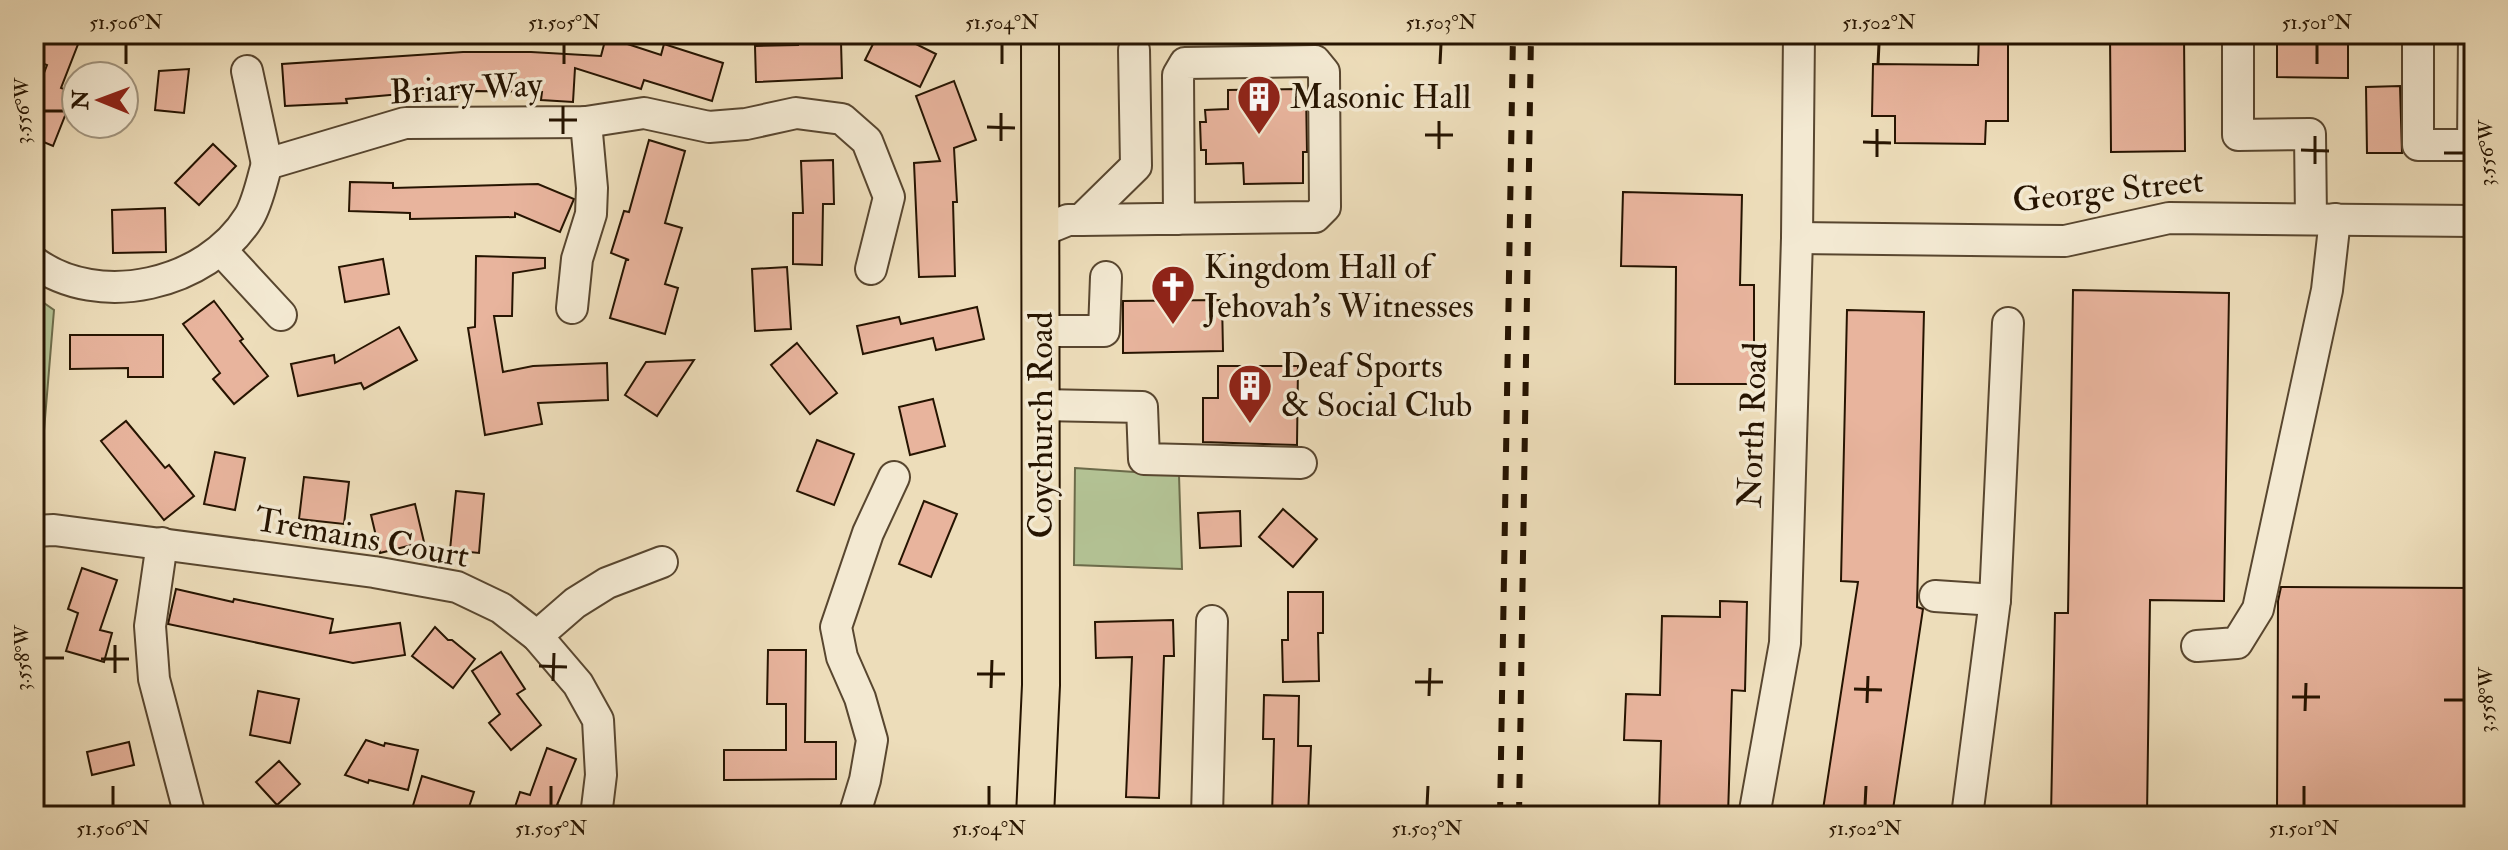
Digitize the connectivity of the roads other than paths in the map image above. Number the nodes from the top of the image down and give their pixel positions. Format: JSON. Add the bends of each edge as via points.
{"nodes":[{"id":1,"x":1040,"y":34,"type":"edge"},
{"id":2,"x":1799,"y":34,"type":"edge"},
{"id":3,"x":2238,"y":34,"type":"edge"},
{"id":4,"x":2418,"y":34,"type":"edge"},
{"id":5,"x":2474,"y":34,"type":"edge"},
{"id":6,"x":1134,"y":50,"type":"dead end"},
{"id":7,"x":247,"y":71,"type":"dead end"},
{"id":8,"x":586,"y":122,"type":"junction"},
{"id":9,"x":267,"y":164,"type":"junction"},
{"id":10,"x":1179,"y":219,"type":"junction"},
{"id":11,"x":2323,"y":219,"type":"junction"},
{"id":12,"x":1081,"y":220,"type":"junction"},
{"id":13,"x":2474,"y":221,"type":"edge"},
{"id":14,"x":1041,"y":231,"type":"junction"},
{"id":15,"x":1797,"y":238,"type":"junction"},
{"id":16,"x":221,"y":250,"type":"junction"},
{"id":17,"x":34,"y":262,"type":"edge"},
{"id":18,"x":871,"y":269,"type":"dead end"},
{"id":19,"x":1106,"y":277,"type":"dead end"},
{"id":20,"x":572,"y":308,"type":"dead end"},
{"id":21,"x":281,"y":315,"type":"dead end"},
{"id":22,"x":2008,"y":323,"type":"dead end"},
{"id":23,"x":1041,"y":331,"type":"junction"},
{"id":24,"x":1041,"y":405,"type":"junction"},
{"id":25,"x":1301,"y":463,"type":"dead end"},
{"id":26,"x":894,"y":477,"type":"dead end"},
{"id":27,"x":34,"y":531,"type":"edge"},
{"id":28,"x":162,"y":543,"type":"junction"},
{"id":29,"x":662,"y":562,"type":"dead end"},
{"id":30,"x":1935,"y":596,"type":"dead end"},
{"id":31,"x":1995,"y":600,"type":"junction"},
{"id":32,"x":1212,"y":621,"type":"dead end"},
{"id":33,"x":537,"y":636,"type":"junction"},
{"id":34,"x":2197,"y":646,"type":"dead end"},
{"id":35,"x":190,"y":816,"type":"edge"},
{"id":36,"x":596,"y":816,"type":"edge"},
{"id":37,"x":854,"y":816,"type":"edge"},
{"id":38,"x":1035,"y":816,"type":"edge"},
{"id":39,"x":1207,"y":816,"type":"edge"},
{"id":40,"x":1754,"y":816,"type":"edge"},
{"id":41,"x":1967,"y":816,"type":"edge"}],
"edges":[{"from":1,"to":14,"type":"main road","name":"Coychurch Road"},
{"from":2,"to":15,"type":"street","name":"North Road"},
{"from":3,"to":11,"type":"street","via":[[2238,135],[2310,134]]},
{"from":4,"to":5,"type":"street","via":[[2418,145],[2473,145]]},
{"from":6,"to":12,"type":"street","via":[[1136,166]]},
{"from":7,"to":9,"type":"street"},
{"from":8,"to":9,"type":"street","name":"Briary Way","via":[[405,123]]},
{"from":8,"to":18,"type":"street","name":"Briary Way","via":[[644,113],[709,127],[796,113],[842,119],[867,141],[889,197]]},
{"from":8,"to":20,"type":"street","via":[[591,214],[577,259]]},
{"from":9,"to":16,"type":"street","via":[[250,216]]},
{"from":10,"to":10,"type":"street","via":[[1178,75],[1185,63],[1315,61],[1324,72],[1325,207],[1315,217]]},
{"from":10,"to":12,"type":"street"},
{"from":11,"to":13,"type":"street","name":"George Street"},
{"from":11,"to":15,"type":"street","name":"George Street","via":[[2169,218],[2065,241]]},
{"from":11,"to":34,"type":"street","via":[[2327,290],[2258,609],[2237,643]]},
{"from":12,"to":14,"type":"street"},
{"from":14,"to":23,"type":"main road","name":"Coychurch Road"},
{"from":15,"to":40,"type":"street","name":"North Road","via":[[1785,643]]},
{"from":16,"to":17,"type":"street","via":[[153,284],[78,282]]},
{"from":16,"to":21,"type":"street"},
{"from":19,"to":23,"type":"street","via":[[1104,331]]},
{"from":22,"to":31,"type":"street"},
{"from":23,"to":24,"type":"main road","name":"Coychurch Road"},
{"from":24,"to":25,"type":"street","via":[[1142,407],[1144,459]]},
{"from":24,"to":38,"type":"main road","name":"Coychurch Road","via":[[1041,685]]},
{"from":26,"to":37,"type":"street","via":[[868,533],[836,627],[872,740]]},
{"from":27,"to":28,"type":"street","name":"Tremains Court"},
{"from":28,"to":33,"type":"street","name":"Tremains Court","via":[[457,587],[501,608]]},
{"from":28,"to":35,"type":"street","via":[[150,626],[154,679]]},
{"from":29,"to":33,"type":"street","via":[[607,583]]},
{"from":30,"to":31,"type":"street"},
{"from":31,"to":41,"type":"street"},
{"from":32,"to":39,"type":"street"},
{"from":33,"to":36,"type":"street","name":"Tremains Court","via":[[578,684],[598,720],[601,775]]}]}
